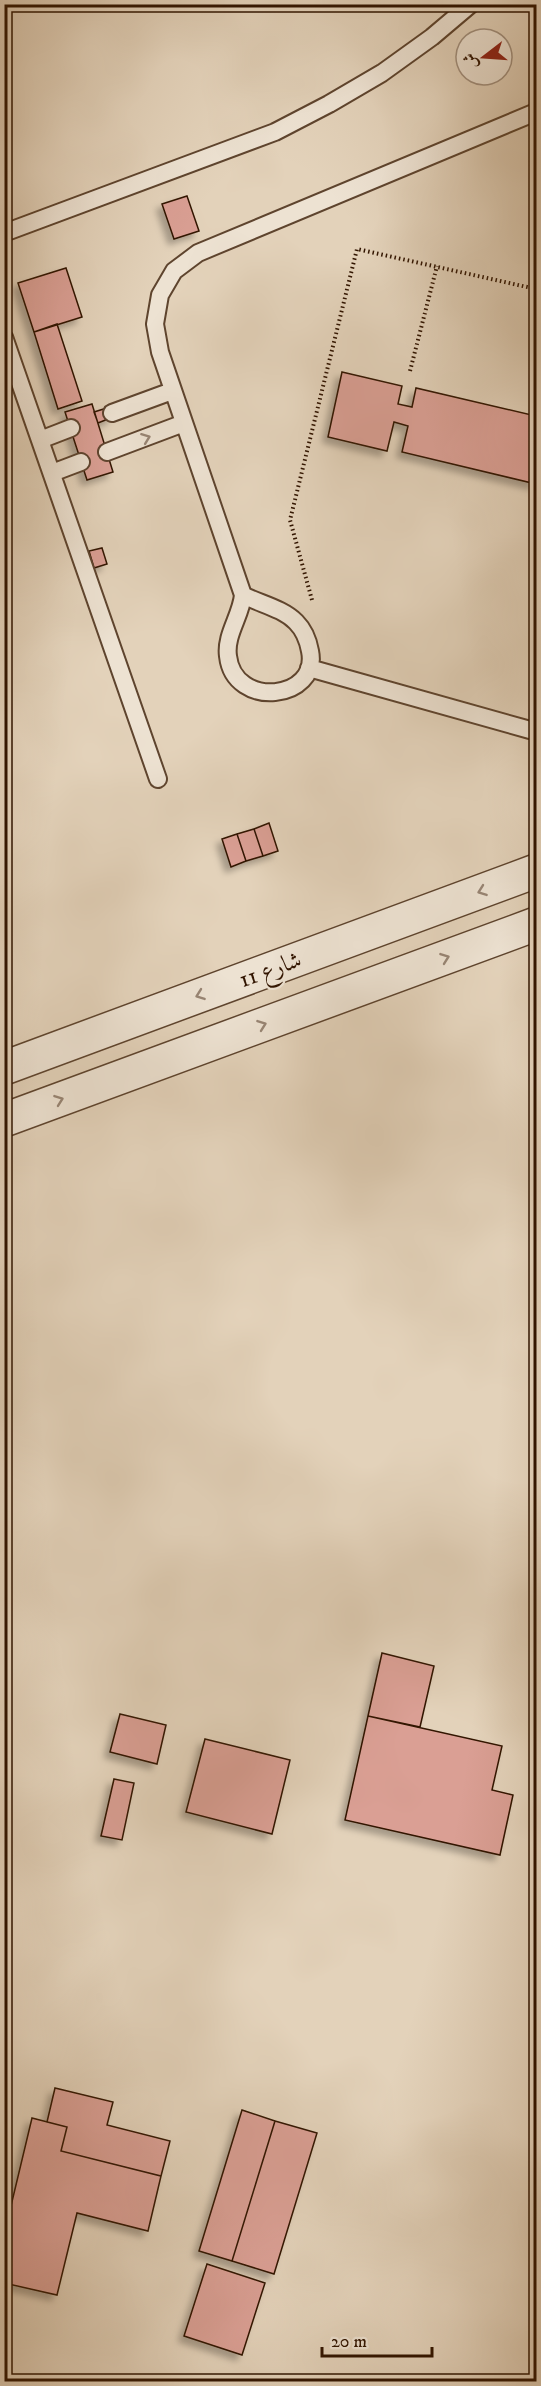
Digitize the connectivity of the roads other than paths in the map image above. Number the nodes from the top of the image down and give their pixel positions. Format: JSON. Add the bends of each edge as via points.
{"nodes":[{"id":1,"x":471,"y":4,"type":"edge"},
{"id":2,"x":537,"y":112,"type":"edge"},
{"id":3,"x":4,"y":233,"type":"edge"},
{"id":4,"x":4,"y":337,"type":"edge"},
{"id":5,"x":172,"y":391,"type":"junction"},
{"id":6,"x":112,"y":413,"type":"dead end"},
{"id":7,"x":184,"y":423,"type":"junction"},
{"id":8,"x":71,"y":428,"type":"dead end"},
{"id":9,"x":40,"y":440,"type":"junction"},
{"id":10,"x":107,"y":452,"type":"dead end"},
{"id":11,"x":81,"y":462,"type":"dead end"},
{"id":12,"x":51,"y":473,"type":"junction"},
{"id":13,"x":243,"y":595,"type":"junction"},
{"id":14,"x":309,"y":668,"type":"junction"},
{"id":15,"x":530,"y":730,"type":"dead end"},
{"id":16,"x":158,"y":779,"type":"dead end"},
{"id":17,"x":537,"y":871,"type":"edge"},
{"id":18,"x":537,"y":924,"type":"edge"},
{"id":19,"x":4,"y":1068,"type":"edge"},
{"id":20,"x":4,"y":1120,"type":"edge"}],
"edges":[{"from":1,"to":3,"type":"lane","via":[[382,73],[275,132]]},
{"from":2,"to":5,"type":"lane","via":[[198,253],[174,270],[160,295],[155,324]]},
{"from":4,"to":9,"type":"lane"},
{"from":5,"to":6,"type":"lane"},
{"from":5,"to":7,"type":"lane"},
{"from":10,"to":7,"type":"lane","one_way":true},
{"from":7,"to":13,"type":"lane"},
{"from":8,"to":9,"type":"lane"},
{"from":9,"to":12,"type":"lane"},
{"from":11,"to":12,"type":"lane"},
{"from":12,"to":16,"type":"lane"},
{"from":13,"to":14,"type":"lane","via":[[296,622],[308,644]]},
{"from":13,"to":14,"type":"lane","via":[[227,646],[230,665],[240,681],[250,689],[277,693],[302,680]]},
{"from":14,"to":15,"type":"lane"},
{"from":17,"to":19,"type":"street","name":"شارع 11","one_way":true},
{"from":20,"to":18,"type":"street","name":"شارع 11","one_way":true}]}
